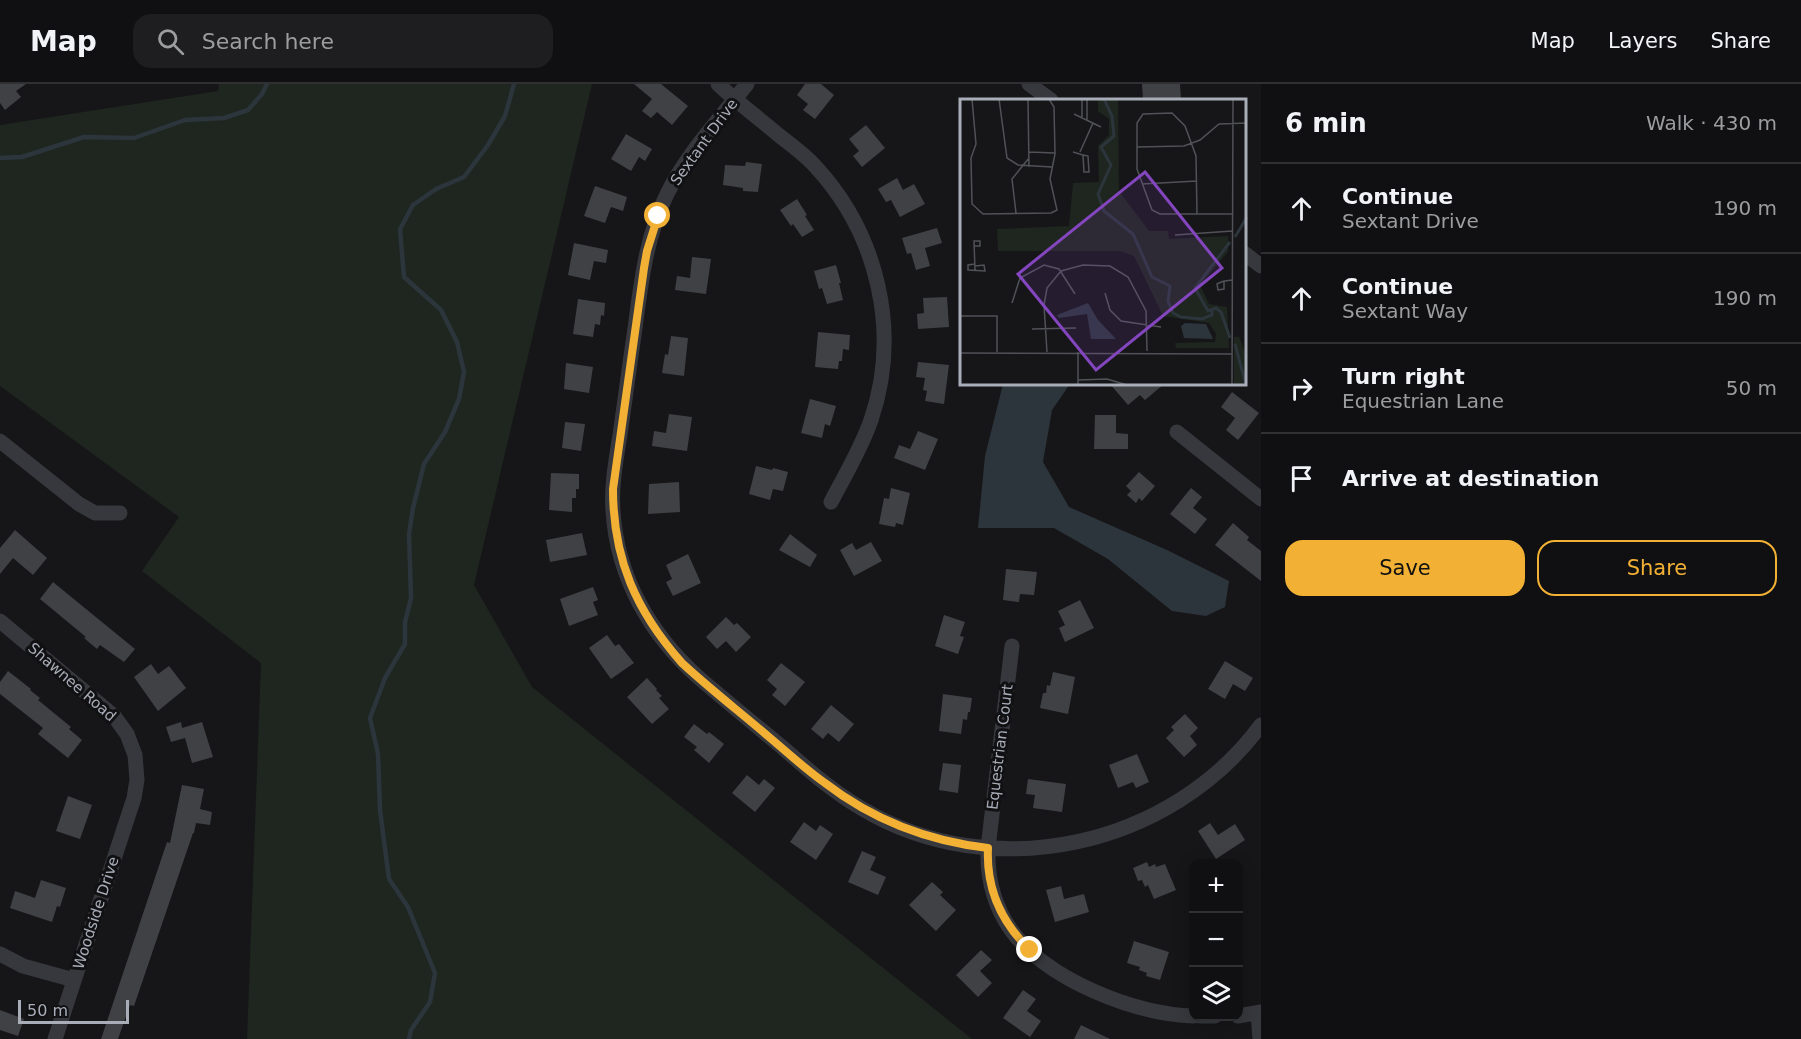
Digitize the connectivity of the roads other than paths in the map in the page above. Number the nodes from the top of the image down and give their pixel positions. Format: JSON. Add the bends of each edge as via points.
{"nodes":[{"id":1,"x":718,"y":84,"type":"edge"},
{"id":2,"x":747,"y":84,"type":"edge"},
{"id":3,"x":1029,"y":84,"type":"edge"},
{"id":4,"x":1050,"y":99,"type":"edge"},
{"id":5,"x":735,"y":100,"type":"junction"},
{"id":6,"x":1246,"y":254,"type":"edge"},
{"id":7,"x":1261,"y":266,"type":"edge"},
{"id":8,"x":1177,"y":432,"type":"dead end"},
{"id":9,"x":0,"y":441,"type":"edge"},
{"id":10,"x":1261,"y":499,"type":"edge"},
{"id":11,"x":831,"y":502,"type":"dead end"},
{"id":12,"x":120,"y":513,"type":"dead end"},
{"id":13,"x":0,"y":621,"type":"edge"},
{"id":14,"x":1012,"y":646,"type":"dead end"},
{"id":15,"x":1261,"y":725,"type":"edge"},
{"id":16,"x":136,"y":786,"type":"joint"},
{"id":17,"x":988,"y":848,"type":"junction"},
{"id":18,"x":0,"y":954,"type":"edge"},
{"id":19,"x":74,"y":980,"type":"junction"},
{"id":20,"x":1260,"y":1012,"type":"edge"},
{"id":21,"x":1243,"y":1015,"type":"edge"},
{"id":22,"x":1189,"y":1016,"type":"edge"},
{"id":23,"x":55,"y":1039,"type":"edge"},
{"id":24,"x":1260,"y":1039,"type":"edge"}],
"edges":[{"from":1,"to":5,"type":"street"},
{"from":2,"to":5,"type":"street","name":"Sextant Drive"},
{"from":3,"to":4,"type":"street"},
{"from":5,"to":11,"type":"street","via":[[805,156],[828,181],[852,214],[878,284],[885,338],[879,392],[861,445]]},
{"from":5,"to":17,"type":"street","name":"Sextant Drive","via":[[673,183],[656,222],[644,268],[614,475],[615,531],[625,573],[648,621],[682,663],[825,784],[881,818],[922,835]]},
{"from":6,"to":7,"type":"street"},
{"from":8,"to":10,"type":"street"},
{"from":9,"to":12,"type":"street","via":[[79,504],[95,513]]},
{"from":13,"to":16,"type":"street","name":"Shawnee Road","via":[[111,712],[131,743]]},
{"from":14,"to":17,"type":"street","name":"Equestrian Court"},
{"from":15,"to":17,"type":"street","name":"Sextant Drive","via":[[1211,778],[1142,821],[1077,843]]},
{"from":16,"to":19,"type":"street","name":"Woodside Drive"},
{"from":17,"to":22,"type":"street","name":"Equestrian Court","via":[[995,901],[1012,931],[1041,959],[1094,991],[1133,1006]]},
{"from":18,"to":19,"type":"street","via":[[23,966]]},
{"from":19,"to":23,"type":"street","name":"Woodside Drive"},
{"from":20,"to":21,"type":"street"},
{"from":20,"to":24,"type":"street"}]}
